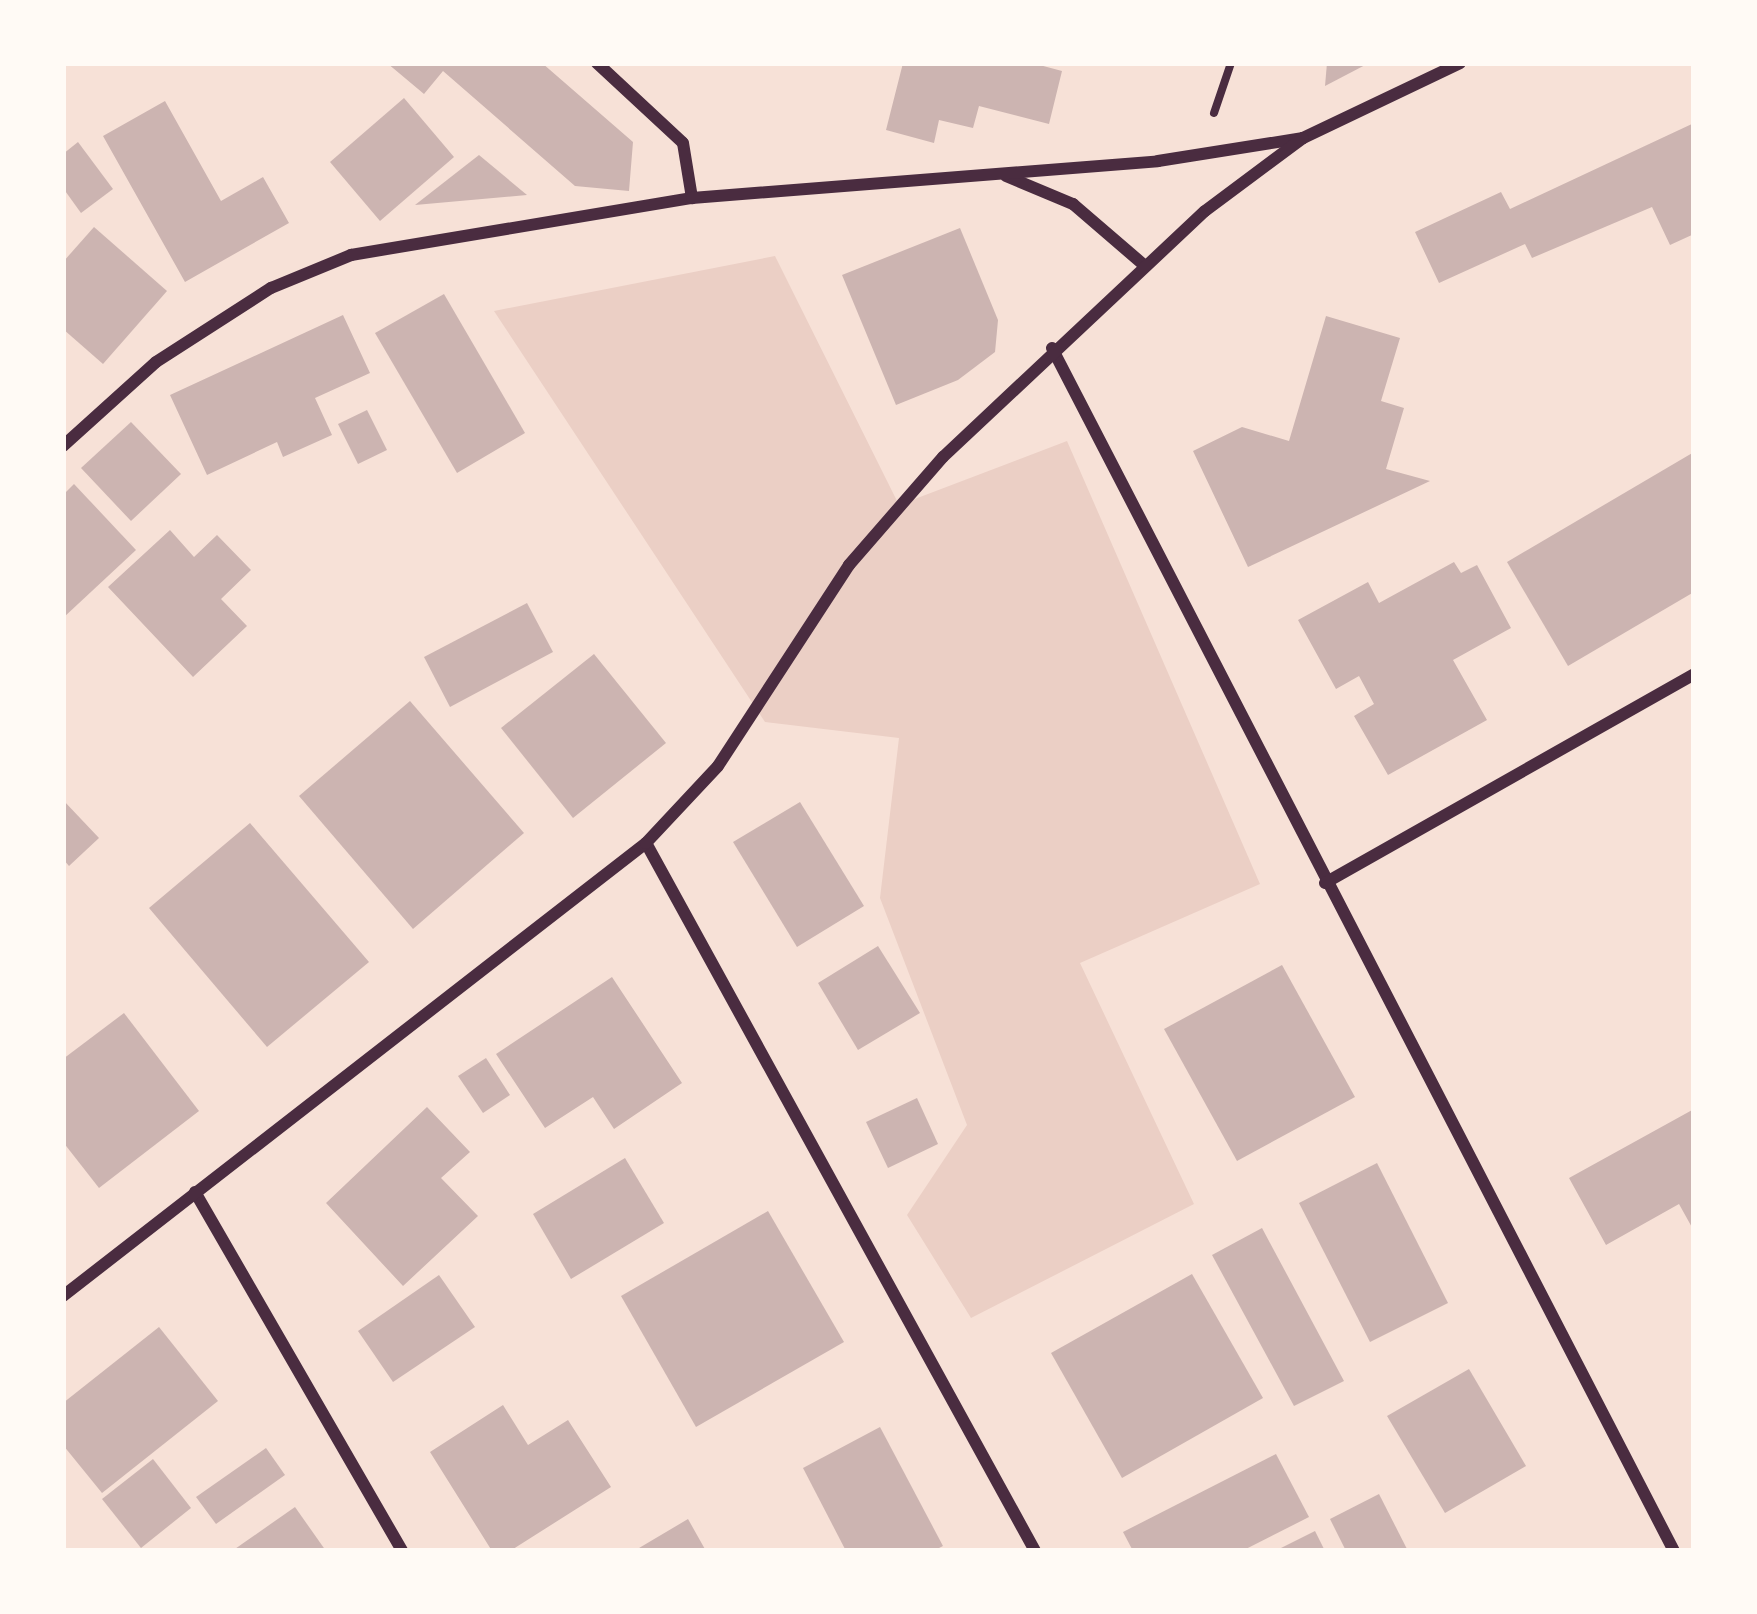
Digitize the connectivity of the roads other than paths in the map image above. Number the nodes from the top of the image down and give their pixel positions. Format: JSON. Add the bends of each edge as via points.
{"nodes":[{"id":1,"x":597,"y":63,"type":"edge"},
{"id":2,"x":1460,"y":63,"type":"edge"},
{"id":3,"x":1303,"y":138,"type":"junction"},
{"id":4,"x":1000,"y":173,"type":"junction"},
{"id":5,"x":692,"y":198,"type":"junction"},
{"id":6,"x":1145,"y":266,"type":"junction"},
{"id":7,"x":1052,"y":348,"type":"junction"},
{"id":8,"x":63,"y":446,"type":"edge"},
{"id":9,"x":1694,"y":674,"type":"edge"},
{"id":10,"x":646,"y":843,"type":"junction"},
{"id":11,"x":1325,"y":884,"type":"junction"},
{"id":12,"x":195,"y":1192,"type":"junction"},
{"id":13,"x":63,"y":1296,"type":"edge"},
{"id":14,"x":402,"y":1551,"type":"edge"},
{"id":15,"x":1035,"y":1551,"type":"edge"},
{"id":16,"x":1674,"y":1551,"type":"edge"}],
"edges":[{"from":1,"to":5,"type":"street","via":[[682,143]]},
{"from":2,"to":3,"type":"street"},
{"from":3,"to":4,"type":"street"},
{"from":3,"to":6,"type":"street"},
{"from":4,"to":5,"type":"street"},
{"from":4,"to":6,"type":"street","via":[[1073,204]]},
{"from":5,"to":8,"type":"street","via":[[351,255],[271,287],[156,362]]},
{"from":6,"to":7,"type":"street"},
{"from":7,"to":10,"type":"street","via":[[849,565],[718,766]]},
{"from":7,"to":11,"type":"street"},
{"from":9,"to":11,"type":"street"},
{"from":10,"to":12,"type":"street"},
{"from":10,"to":15,"type":"street"},
{"from":11,"to":16,"type":"street"},
{"from":12,"to":13,"type":"street"},
{"from":12,"to":14,"type":"street"}]}
